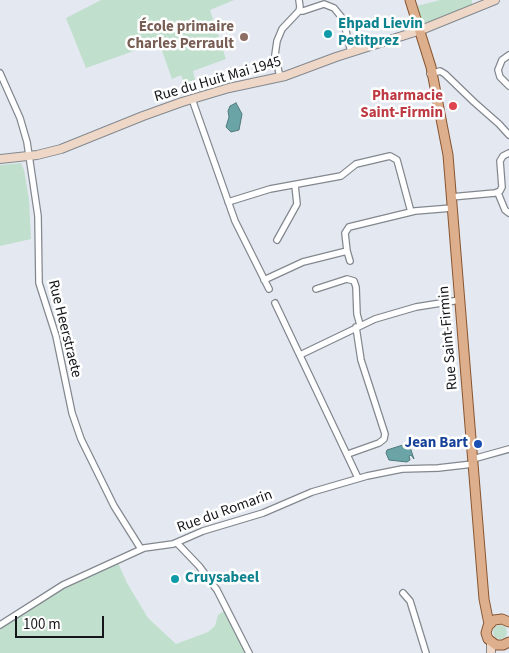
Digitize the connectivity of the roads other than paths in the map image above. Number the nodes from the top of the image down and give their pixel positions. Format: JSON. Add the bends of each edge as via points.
{"nodes":[{"id":1,"x":299,"y":0,"type":"edge"},
{"id":2,"x":406,"y":0,"type":"edge"},
{"id":3,"x":410,"y":0,"type":"edge"},
{"id":4,"x":495,"y":0,"type":"edge"},
{"id":5,"x":475,"y":4,"type":"edge"},
{"id":6,"x":299,"y":11,"type":"junction"},
{"id":7,"x":417,"y":32,"type":"junction"},
{"id":8,"x":352,"y":52,"type":"junction"},
{"id":9,"x":509,"y":55,"type":"edge"},
{"id":10,"x":0,"y":73,"type":"edge"},
{"id":11,"x":431,"y":73,"type":"junction"},
{"id":12,"x":280,"y":77,"type":"junction"},
{"id":13,"x":509,"y":86,"type":"edge"},
{"id":14,"x":192,"y":99,"type":"junction"},
{"id":15,"x":509,"y":135,"type":"edge"},
{"id":16,"x":509,"y":152,"type":"edge"},
{"id":17,"x":30,"y":156,"type":"junction"},
{"id":18,"x":0,"y":159,"type":"edge"},
{"id":19,"x":295,"y":185,"type":"junction"},
{"id":20,"x":503,"y":190,"type":"edge"},
{"id":21,"x":452,"y":197,"type":"junction"},
{"id":22,"x":228,"y":202,"type":"junction"},
{"id":23,"x":452,"y":208,"type":"junction"},
{"id":24,"x":411,"y":212,"type":"junction"},
{"id":25,"x":509,"y":213,"type":"edge"},
{"id":26,"x":277,"y":240,"type":"dead end"},
{"id":27,"x":347,"y":250,"type":"junction"},
{"id":28,"x":350,"y":261,"type":"dead end"},
{"id":29,"x":264,"y":280,"type":"junction"},
{"id":30,"x":269,"y":289,"type":"dead end"},
{"id":31,"x":316,"y":289,"type":"dead end"},
{"id":32,"x":460,"y":300,"type":"junction"},
{"id":33,"x":274,"y":303,"type":"dead end"},
{"id":34,"x":358,"y":326,"type":"junction"},
{"id":35,"x":300,"y":355,"type":"junction"},
{"id":36,"x":509,"y":449,"type":"edge"},
{"id":37,"x":348,"y":454,"type":"junction"},
{"id":38,"x":473,"y":462,"type":"junction"},
{"id":39,"x":358,"y":478,"type":"junction"},
{"id":40,"x":177,"y":543,"type":"junction"},
{"id":41,"x":141,"y":549,"type":"junction"},
{"id":42,"x":484,"y":589,"type":"junction"},
{"id":43,"x":403,"y":593,"type":"dead end"},
{"id":44,"x":505,"y":620,"type":"edge"},
{"id":45,"x":489,"y":624,"type":"junction"},
{"id":46,"x":0,"y":625,"type":"edge"},
{"id":47,"x":491,"y":642,"type":"junction"},
{"id":48,"x":503,"y":647,"type":"edge"},
{"id":49,"x":249,"y":653,"type":"edge"},
{"id":50,"x":426,"y":653,"type":"edge"},
{"id":51,"x":491,"y":653,"type":"edge"}],
"edges":[{"from":1,"to":6,"type":"street"},
{"from":2,"to":7,"type":"main road"},
{"from":3,"to":7,"type":"main road"},
{"from":4,"to":5,"type":"street","name":"Rue du Huit Mai 1945"},
{"from":5,"to":7,"type":"street","name":"Rue du Huit Mai 1945"},
{"from":6,"to":8,"type":"street","via":[[324,4],[334,8],[343,20]]},
{"from":6,"to":12,"type":"street","via":[[282,29],[277,41],[275,55]]},
{"from":7,"to":8,"type":"street","name":"Rue du Huit Mai 1945"},
{"from":7,"to":11,"type":"main road","name":"Rue Saint-Firmin"},
{"from":8,"to":12,"type":"street","name":"Rue du Huit Mai 1945"},
{"from":9,"to":13,"type":"street","via":[[502,60],[498,70]]},
{"from":10,"to":17,"type":"street","name":"Rue Heerstraete","via":[[23,127]]},
{"from":11,"to":15,"type":"street","via":[[444,74]]},
{"from":11,"to":21,"type":"main road","name":"Rue Saint-Firmin","via":[[447,147]]},
{"from":12,"to":14,"type":"street","name":"Rue du Huit Mai 1945"},
{"from":14,"to":17,"type":"street","name":"Rue du Huit Mai 1945","via":[[61,148]]},
{"from":14,"to":22,"type":"street"},
{"from":16,"to":20,"type":"street","via":[[500,162]]},
{"from":17,"to":18,"type":"street","name":"Rue du Huit Mai 1945"},
{"from":17,"to":41,"type":"street","name":"Rue Heerstraete","via":[[38,216],[38,283],[57,342],[72,413],[116,511]]},
{"from":19,"to":22,"type":"street"},
{"from":19,"to":24,"type":"street","via":[[341,176],[356,164],[393,156],[398,161]]},
{"from":19,"to":26,"type":"street","via":[[297,204]]},
{"from":20,"to":21,"type":"street"},
{"from":20,"to":25,"type":"street","via":[[505,210]]},
{"from":21,"to":23,"type":"main road","name":"Rue Saint-Firmin"},
{"from":22,"to":29,"type":"street"},
{"from":23,"to":24,"type":"street"},
{"from":23,"to":32,"type":"main road","name":"Rue Saint-Firmin"},
{"from":24,"to":27,"type":"street","via":[[349,227],[345,233]]},
{"from":27,"to":28,"type":"street"},
{"from":27,"to":29,"type":"street","via":[[303,262]]},
{"from":29,"to":30,"type":"street"},
{"from":31,"to":34,"type":"street","via":[[347,279],[354,281]]},
{"from":32,"to":34,"type":"street","via":[[412,308]]},
{"from":32,"to":38,"type":"main road","name":"Rue Saint-Firmin"},
{"from":33,"to":35,"type":"street"},
{"from":34,"to":35,"type":"street"},
{"from":34,"to":37,"type":"street","via":[[361,360],[385,434],[379,443]]},
{"from":35,"to":37,"type":"street"},
{"from":36,"to":38,"type":"street","name":"Rue du Romarin"},
{"from":37,"to":39,"type":"street"},
{"from":38,"to":39,"type":"street","name":"Rue du Romarin","via":[[443,468],[402,468]]},
{"from":38,"to":42,"type":"main road","name":"Rue Saint-Firmin"},
{"from":39,"to":40,"type":"street","name":"Rue du Romarin","via":[[203,531]]},
{"from":40,"to":41,"type":"street","name":"Rue du Romarin"},
{"from":40,"to":49,"type":"street","via":[[200,566],[217,590]]},
{"from":41,"to":46,"type":"street","name":"Rue du Romarin","via":[[58,588]]},
{"from":42,"to":44,"type":"main road","name":"Rue Saint-Firmin","via":[[492,609]]},
{"from":42,"to":45,"type":"main road","name":"Rue Saint-Firmin"},
{"from":43,"to":50,"type":"street","via":[[410,601]]},
{"from":44,"to":45,"type":"main road","via":[[494,620]]},
{"from":45,"to":47,"type":"main road","name":"Rue Saint-Firmin","via":[[486,633]]},
{"from":47,"to":48,"type":"main road"},
{"from":47,"to":51,"type":"street"}]}
